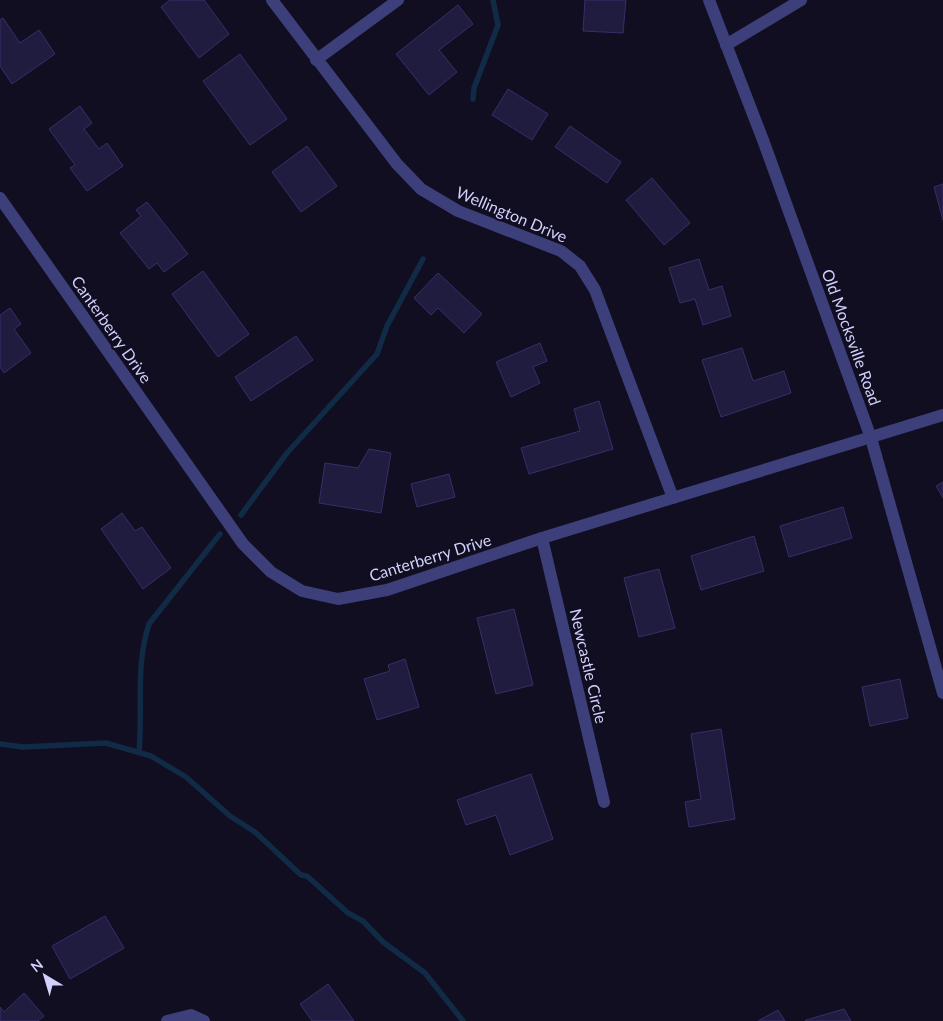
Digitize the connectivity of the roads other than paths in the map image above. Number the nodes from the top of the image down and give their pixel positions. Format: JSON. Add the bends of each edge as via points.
{"nodes":[{"id":1,"x":272,"y":0,"type":"edge"},
{"id":2,"x":398,"y":0,"type":"edge"},
{"id":3,"x":709,"y":0,"type":"edge"},
{"id":4,"x":801,"y":0,"type":"edge"},
{"id":5,"x":726,"y":45,"type":"junction"},
{"id":6,"x":316,"y":60,"type":"junction"},
{"id":7,"x":0,"y":198,"type":"edge"},
{"id":8,"x":943,"y":414,"type":"edge"},
{"id":9,"x":871,"y":438,"type":"junction"},
{"id":10,"x":673,"y":498,"type":"junction"},
{"id":11,"x":542,"y":538,"type":"junction"},
{"id":12,"x":943,"y":693,"type":"edge"},
{"id":13,"x":604,"y":802,"type":"dead end"},
{"id":14,"x":167,"y":1021,"type":"edge"},
{"id":15,"x":204,"y":1021,"type":"edge"}],
"edges":[{"from":1,"to":6,"type":"street","name":"Wellington Drive"},
{"from":2,"to":6,"type":"street"},
{"from":3,"to":5,"type":"street","name":"Old Mocksville Road"},
{"from":4,"to":5,"type":"street"},
{"from":5,"to":9,"type":"street","name":"Old Mocksville Road"},
{"from":6,"to":10,"type":"street","name":"Wellington Drive","via":[[397,164],[421,189],[458,211],[561,251],[580,266],[595,290]]},
{"from":7,"to":11,"type":"street","name":"Canterberry Drive","via":[[243,544],[270,572],[302,591],[338,599],[387,590]]},
{"from":8,"to":9,"type":"street","name":"Canterberry Drive"},
{"from":9,"to":10,"type":"street","name":"Canterberry Drive"},
{"from":9,"to":12,"type":"street","name":"Old Mocksville Road"},
{"from":10,"to":11,"type":"street","name":"Canterberry Drive"},
{"from":11,"to":13,"type":"street","name":"Newcastle Circle"},
{"from":14,"to":15,"type":"street","via":[[191,1015]]}]}
